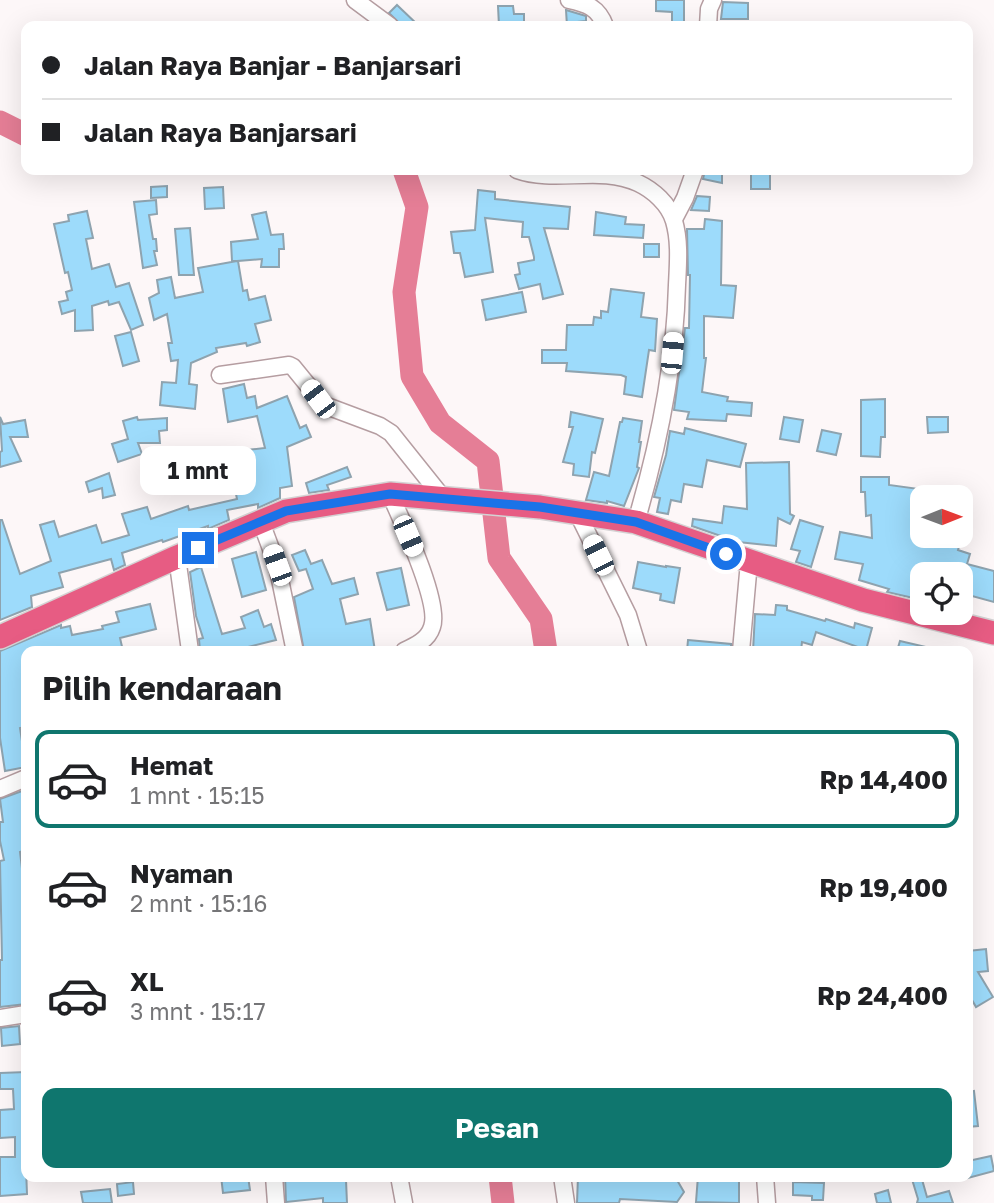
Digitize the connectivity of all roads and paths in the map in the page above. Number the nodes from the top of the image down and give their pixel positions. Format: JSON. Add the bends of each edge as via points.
{"nodes":[{"id":1,"x":355,"y":0,"type":"edge"},
{"id":2,"x":380,"y":0,"type":"edge"},
{"id":3,"x":569,"y":0,"type":"edge"},
{"id":4,"x":713,"y":0,"type":"edge"},
{"id":5,"x":383,"y":21,"type":"edge"},
{"id":6,"x":385,"y":21,"type":"edge"},
{"id":7,"x":602,"y":21,"type":"edge"},
{"id":8,"x":708,"y":21,"type":"edge"},
{"id":9,"x":619,"y":175,"type":"edge"},
{"id":10,"x":693,"y":175,"type":"edge"},
{"id":11,"x":674,"y":219,"type":"junction"},
{"id":12,"x":220,"y":375,"type":"dead end"},
{"id":13,"x":390,"y":494,"type":"junction"},
{"id":14,"x":451,"y":499,"type":"junction"},
{"id":15,"x":578,"y":514,"type":"junction"},
{"id":16,"x":261,"y":522,"type":"junction"},
{"id":17,"x":636,"y":522,"type":"junction"},
{"id":18,"x":177,"y":557,"type":"junction"},
{"id":19,"x":748,"y":562,"type":"junction"},
{"id":20,"x":994,"y":633,"type":"edge"},
{"id":21,"x":0,"y":637,"type":"edge"},
{"id":22,"x":189,"y":646,"type":"edge"},
{"id":23,"x":294,"y":646,"type":"edge"},
{"id":24,"x":413,"y":646,"type":"edge"},
{"id":25,"x":637,"y":646,"type":"edge"},
{"id":26,"x":741,"y":646,"type":"edge"},
{"id":27,"x":21,"y":780,"type":"edge"},
{"id":28,"x":0,"y":789,"type":"edge"},
{"id":29,"x":21,"y":1015,"type":"edge"},
{"id":30,"x":0,"y":1017,"type":"edge"},
{"id":31,"x":274,"y":1182,"type":"edge"},
{"id":32,"x":400,"y":1182,"type":"edge"},
{"id":33,"x":563,"y":1182,"type":"edge"},
{"id":34,"x":765,"y":1182,"type":"edge"},
{"id":35,"x":276,"y":1203,"type":"edge"},
{"id":36,"x":404,"y":1203,"type":"edge"},
{"id":37,"x":566,"y":1203,"type":"edge"},
{"id":38,"x":766,"y":1203,"type":"edge"}],
"edges":[{"from":1,"to":5,"type":"street"},
{"from":2,"to":6,"type":"street"},
{"from":3,"to":7,"type":"street","via":[[587,4]]},
{"from":4,"to":8,"type":"street"},
{"from":9,"to":11,"type":"street","via":[[651,190]]},
{"from":10,"to":11,"type":"street"},
{"from":11,"to":17,"type":"street","via":[[678,256],[671,367],[657,447]]},
{"from":12,"to":14,"type":"street","via":[[293,366],[324,405],[391,433]]},
{"from":13,"to":14,"type":"highway"},
{"from":13,"to":16,"type":"highway","via":[[286,511]]},
{"from":13,"to":24,"type":"street","via":[[418,557],[434,617],[425,639]]},
{"from":14,"to":15,"type":"highway"},
{"from":15,"to":17,"type":"highway"},
{"from":15,"to":25,"type":"street","via":[[628,615]]},
{"from":16,"to":18,"type":"highway"},
{"from":16,"to":23,"type":"street","via":[[277,565]]},
{"from":17,"to":19,"type":"highway"},
{"from":18,"to":21,"type":"highway"},
{"from":18,"to":22,"type":"street"},
{"from":19,"to":20,"type":"highway","via":[[863,600]]},
{"from":19,"to":26,"type":"street"},
{"from":27,"to":28,"type":"street"},
{"from":29,"to":30,"type":"street"},
{"from":31,"to":35,"type":"street"},
{"from":32,"to":36,"type":"street"},
{"from":33,"to":37,"type":"street"},
{"from":34,"to":38,"type":"street"}]}
